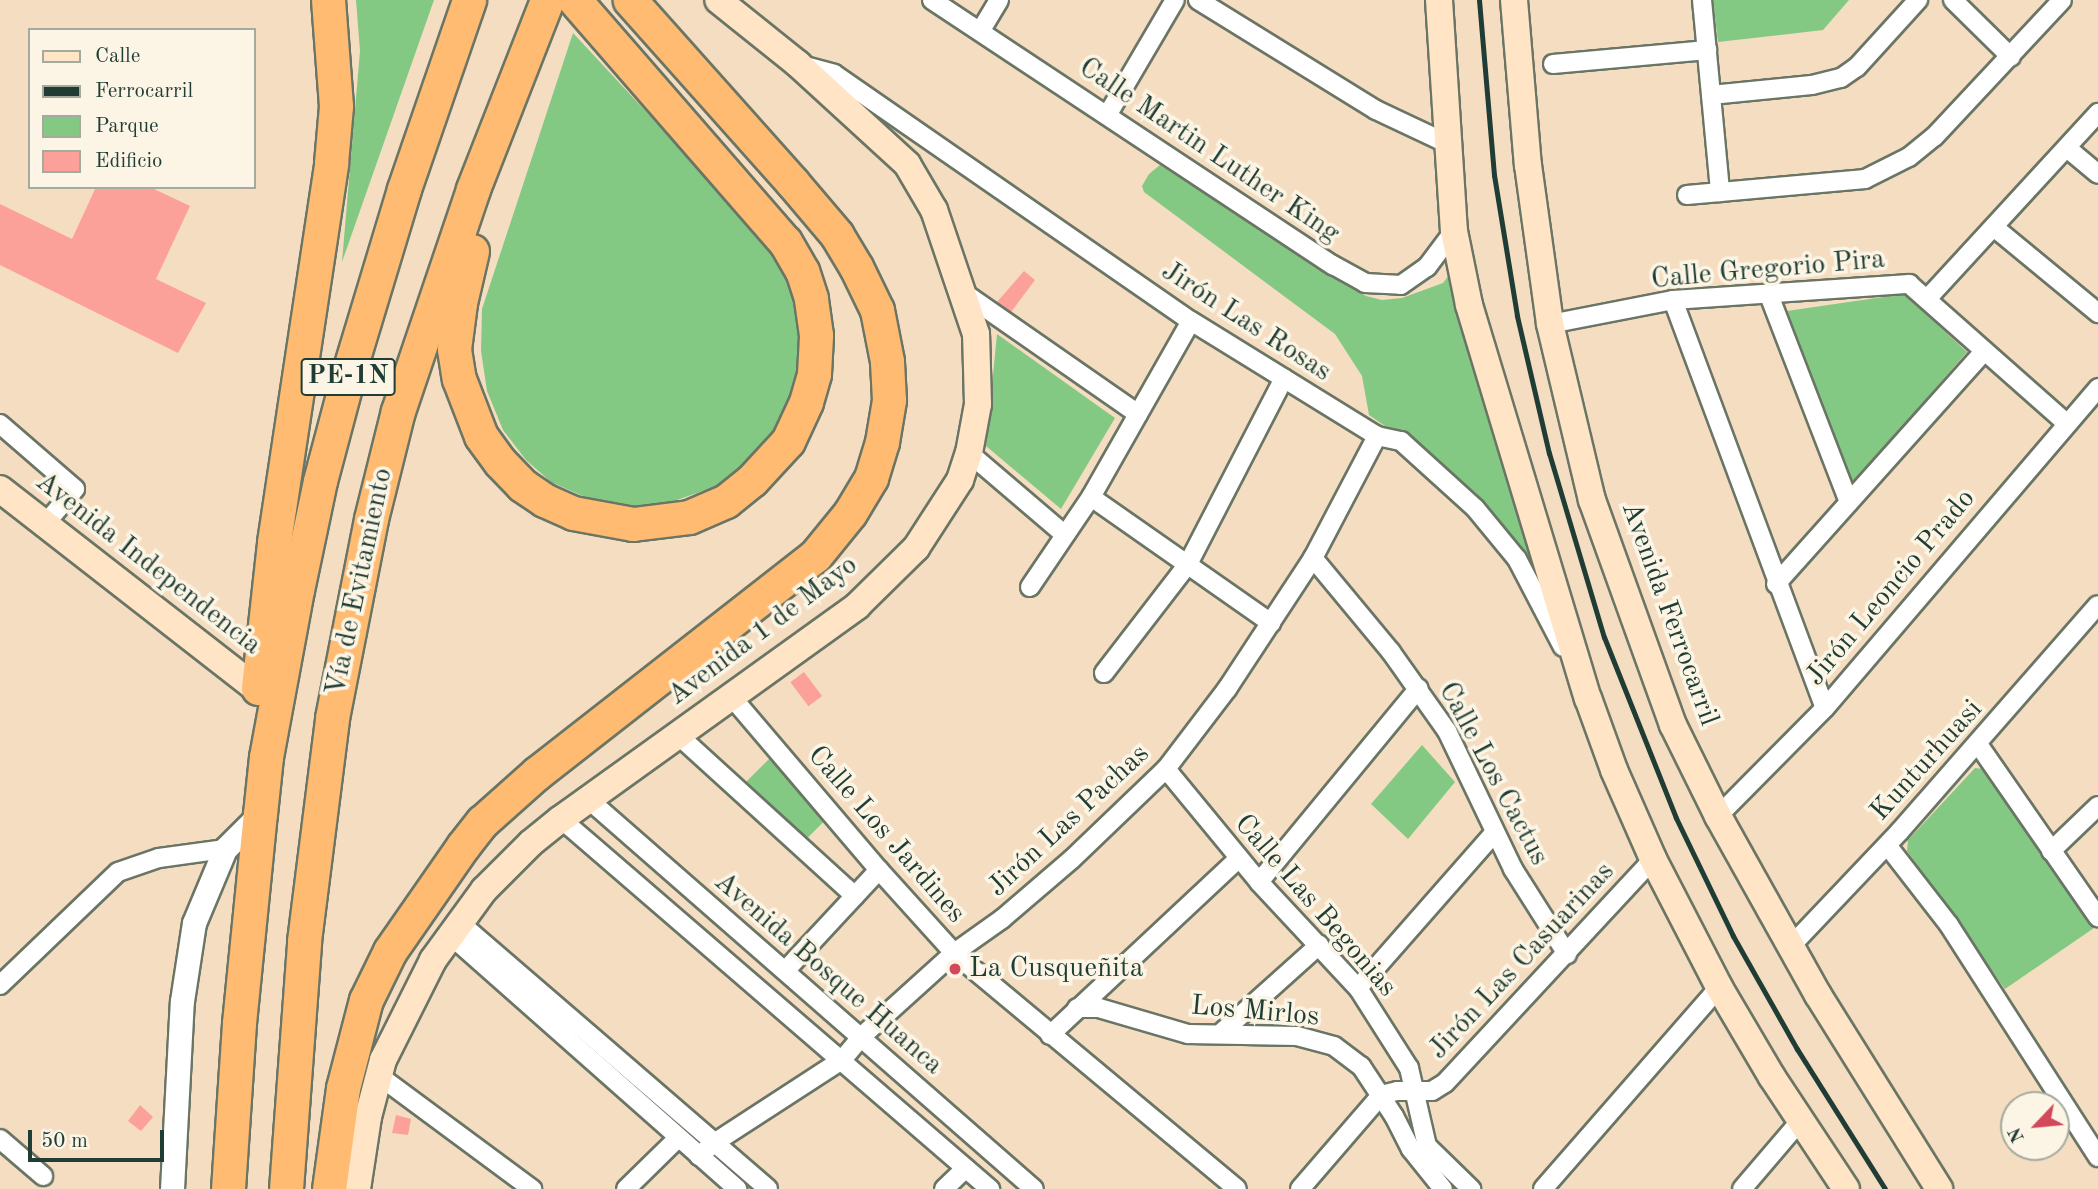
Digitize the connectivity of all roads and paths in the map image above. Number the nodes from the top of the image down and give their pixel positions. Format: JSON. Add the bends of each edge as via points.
{"nodes":[{"id":1,"x":328,"y":0,"type":"edge"},
{"id":2,"x":469,"y":0,"type":"edge"},
{"id":3,"x":547,"y":0,"type":"edge"},
{"id":4,"x":575,"y":0,"type":"edge"},
{"id":5,"x":630,"y":0,"type":"edge"},
{"id":6,"x":718,"y":0,"type":"edge"},
{"id":7,"x":932,"y":0,"type":"edge"},
{"id":8,"x":999,"y":0,"type":"edge"},
{"id":9,"x":1175,"y":0,"type":"edge"},
{"id":10,"x":1198,"y":0,"type":"edge"},
{"id":11,"x":1514,"y":0,"type":"edge"},
{"id":12,"x":1702,"y":0,"type":"edge"},
{"id":13,"x":1918,"y":0,"type":"edge"},
{"id":14,"x":1953,"y":0,"type":"edge"},
{"id":15,"x":2062,"y":0,"type":"edge"},
{"id":16,"x":1437,"y":2,"type":"edge"},
{"id":17,"x":981,"y":30,"type":"junction"},
{"id":18,"x":1707,"y":50,"type":"junction"},
{"id":19,"x":2011,"y":57,"type":"junction"},
{"id":20,"x":798,"y":64,"type":"junction"},
{"id":21,"x":1553,"y":65,"type":"dead end"},
{"id":22,"x":1711,"y":95,"type":"junction"},
{"id":23,"x":2098,"y":113,"type":"edge"},
{"id":24,"x":1108,"y":114,"type":"junction"},
{"id":25,"x":1446,"y":143,"type":"junction"},
{"id":26,"x":2067,"y":148,"type":"junction"},
{"id":27,"x":2098,"y":174,"type":"edge"},
{"id":28,"x":473,"y":189,"type":"junction"},
{"id":29,"x":1720,"y":192,"type":"junction"},
{"id":30,"x":1687,"y":195,"type":"dead end"},
{"id":31,"x":1995,"y":228,"type":"junction"},
{"id":32,"x":1454,"y":231,"type":"junction"},
{"id":33,"x":964,"y":293,"type":"junction"},
{"id":34,"x":1769,"y":295,"type":"junction"},
{"id":35,"x":1927,"y":299,"type":"junction"},
{"id":36,"x":1672,"y":300,"type":"junction"},
{"id":37,"x":2098,"y":313,"type":"edge"},
{"id":38,"x":1191,"y":321,"type":"junction"},
{"id":39,"x":1550,"y":324,"type":"junction"},
{"id":40,"x":1984,"y":351,"type":"junction"},
{"id":41,"x":1284,"y":378,"type":"junction"},
{"id":42,"x":2098,"y":388,"type":"edge"},
{"id":43,"x":1138,"y":414,"type":"junction"},
{"id":44,"x":2066,"y":423,"type":"junction"},
{"id":45,"x":0,"y":424,"type":"edge"},
{"id":46,"x":1377,"y":436,"type":"junction"},
{"id":47,"x":969,"y":453,"type":"junction"},
{"id":48,"x":0,"y":489,"type":"edge"},
{"id":49,"x":1091,"y":497,"type":"junction"},
{"id":50,"x":1849,"y":502,"type":"junction"},
{"id":51,"x":45,"y":524,"type":"junction"},
{"id":52,"x":1065,"y":535,"type":"junction"},
{"id":53,"x":1313,"y":558,"type":"junction"},
{"id":54,"x":1188,"y":564,"type":"junction"},
{"id":55,"x":1776,"y":584,"type":"junction"},
{"id":56,"x":1030,"y":587,"type":"dead end"},
{"id":57,"x":2098,"y":605,"type":"edge"},
{"id":58,"x":1271,"y":623,"type":"junction"},
{"id":59,"x":1104,"y":673,"type":"dead end"},
{"id":60,"x":1419,"y":688,"type":"junction"},
{"id":61,"x":258,"y":690,"type":"junction"},
{"id":62,"x":730,"y":695,"type":"junction"},
{"id":63,"x":1588,"y":698,"type":"junction"},
{"id":64,"x":1825,"y":708,"type":"junction"},
{"id":65,"x":678,"y":735,"type":"junction"},
{"id":66,"x":1978,"y":744,"type":"junction"},
{"id":67,"x":266,"y":757,"type":"junction"},
{"id":68,"x":1166,"y":769,"type":"junction"},
{"id":69,"x":588,"y":799,"type":"junction"},
{"id":70,"x":2098,"y":806,"type":"edge"},
{"id":71,"x":260,"y":814,"type":"junction"},
{"id":72,"x":1718,"y":816,"type":"junction"},
{"id":73,"x":561,"y":819,"type":"junction"},
{"id":74,"x":1494,"y":833,"type":"junction"},
{"id":75,"x":1887,"y":845,"type":"junction"},
{"id":76,"x":225,"y":849,"type":"junction"},
{"id":77,"x":2051,"y":851,"type":"junction"},
{"id":78,"x":1238,"y":858,"type":"junction"},
{"id":79,"x":1653,"y":859,"type":"junction"},
{"id":80,"x":879,"y":870,"type":"junction"},
{"id":81,"x":1259,"y":882,"type":"junction"},
{"id":82,"x":855,"y":896,"type":"junction"},
{"id":83,"x":2098,"y":917,"type":"edge"},
{"id":84,"x":454,"y":928,"type":"junction"},
{"id":85,"x":1318,"y":945,"type":"junction"},
{"id":86,"x":1789,"y":947,"type":"junction"},
{"id":87,"x":954,"y":953,"type":"junction"},
{"id":88,"x":1567,"y":954,"type":"junction"},
{"id":89,"x":785,"y":971,"type":"junction"},
{"id":90,"x":0,"y":985,"type":"edge"},
{"id":91,"x":1719,"y":987,"type":"junction"},
{"id":92,"x":1357,"y":988,"type":"junction"},
{"id":93,"x":1077,"y":1008,"type":"junction"},
{"id":94,"x":1221,"y":1032,"type":"junction"},
{"id":95,"x":1050,"y":1035,"type":"junction"},
{"id":96,"x":861,"y":1037,"type":"junction"},
{"id":97,"x":842,"y":1060,"type":"junction"},
{"id":98,"x":378,"y":1075,"type":"junction"},
{"id":99,"x":1417,"y":1092,"type":"junction"},
{"id":100,"x":1381,"y":1095,"type":"junction"},
{"id":101,"x":1800,"y":1121,"type":"junction"},
{"id":102,"x":678,"y":1138,"type":"junction"},
{"id":103,"x":0,"y":1139,"type":"edge"},
{"id":104,"x":714,"y":1143,"type":"junction"},
{"id":105,"x":699,"y":1156,"type":"junction"},
{"id":106,"x":2098,"y":1157,"type":"edge"},
{"id":107,"x":966,"y":1168,"type":"junction"},
{"id":108,"x":1012,"y":1170,"type":"junction"},
{"id":109,"x":43,"y":1176,"type":"dead end"},
{"id":110,"x":173,"y":1189,"type":"edge"},
{"id":111,"x":228,"y":1189,"type":"edge"},
{"id":112,"x":286,"y":1189,"type":"edge"},
{"id":113,"x":329,"y":1189,"type":"edge"},
{"id":114,"x":357,"y":1189,"type":"edge"},
{"id":115,"x":533,"y":1189,"type":"edge"},
{"id":116,"x":626,"y":1189,"type":"edge"},
{"id":117,"x":737,"y":1189,"type":"edge"},
{"id":118,"x":768,"y":1189,"type":"edge"},
{"id":119,"x":944,"y":1189,"type":"edge"},
{"id":120,"x":992,"y":1189,"type":"edge"},
{"id":121,"x":1034,"y":1189,"type":"edge"},
{"id":122,"x":1237,"y":1189,"type":"edge"},
{"id":123,"x":1300,"y":1189,"type":"edge"},
{"id":124,"x":1443,"y":1189,"type":"edge"},
{"id":125,"x":1471,"y":1189,"type":"edge"},
{"id":126,"x":1543,"y":1189,"type":"edge"},
{"id":127,"x":1742,"y":1189,"type":"edge"},
{"id":128,"x":1846,"y":1189,"type":"edge"},
{"id":129,"x":1939,"y":1189,"type":"edge"}],
"edges":[{"from":1,"to":61,"type":"highway","via":[[336,106],[331,163],[274,542]]},
{"from":2,"to":67,"type":"highway","name":"Vía de Evitamiento","number":"PE-1N","via":[[404,189],[350,368],[318,493]]},
{"from":3,"to":28,"type":"highway","name":"Vía de Evitamiento","number":"PE-1N"},
{"from":4,"to":28,"type":"highway","via":[[785,242],[802,271],[816,335],[814,374],[807,402],[788,441],[726,501],[690,517],[633,524],[573,513],[522,485],[481,436],[468,409],[454,349],[472,250]]},
{"from":5,"to":113,"type":"highway","via":[[837,235],[856,267],[877,310],[887,360],[889,400],[882,442],[864,490],[816,556],[537,772],[482,822],[463,846],[390,951],[366,1000],[343,1088]]},
{"from":6,"to":20,"type":"main road","name":"Avenida 1 de Mayo"},
{"from":7,"to":17,"type":"street","name":"Calle Martin Luther King"},
{"from":8,"to":17,"type":"street"},
{"from":9,"to":24,"type":"street"},
{"from":10,"to":25,"type":"street","via":[[1376,110]]},
{"from":11,"to":39,"type":"main road","name":"Avenida Ferrocarril","via":[[1528,165]]},
{"from":12,"to":18,"type":"street"},
{"from":13,"to":22,"type":"street","via":[[1841,79]]},
{"from":14,"to":19,"type":"street"},
{"from":15,"to":19,"type":"street"},
{"from":16,"to":25,"type":"main road"},
{"from":17,"to":24,"type":"street","name":"Calle Martin Luther King"},
{"from":18,"to":21,"type":"street"},
{"from":18,"to":22,"type":"street"},
{"from":19,"to":29,"type":"street","via":[[1934,137],[1909,157],[1865,179]]},
{"from":20,"to":33,"type":"main road","name":"Avenida 1 de Mayo","via":[[907,164],[934,210]]},
{"from":20,"to":38,"type":"street","name":"Jirón Las Rosas","via":[[834,74]]},
{"from":22,"to":29,"type":"street"},
{"from":23,"to":26,"type":"street"},
{"from":24,"to":32,"type":"street","name":"Calle Martin Luther King","via":[[1365,283],[1401,285],[1427,267]]},
{"from":25,"to":32,"type":"main road"},
{"from":26,"to":27,"type":"street"},
{"from":26,"to":31,"type":"street"},
{"from":28,"to":112,"type":"highway","name":"Vía de Evitamiento","number":"PE-1N","via":[[398,411],[347,632],[304,941]]},
{"from":29,"to":30,"type":"street"},
{"from":31,"to":35,"type":"street"},
{"from":31,"to":37,"type":"street"},
{"from":32,"to":63,"type":"main road","via":[[1469,305]]},
{"from":33,"to":43,"type":"street"},
{"from":33,"to":47,"type":"main road","name":"Avenida 1 de Mayo","via":[[976,334],[979,377]]},
{"from":34,"to":35,"type":"street","name":"Calle Gregorio Pira","via":[[1909,284]]},
{"from":34,"to":36,"type":"street","name":"Calle Gregorio Pira"},
{"from":34,"to":50,"type":"street"},
{"from":35,"to":40,"type":"street","name":"Calle Gregorio Pira"},
{"from":36,"to":39,"type":"street","name":"Calle Gregorio Pira"},
{"from":36,"to":55,"type":"street"},
{"from":38,"to":41,"type":"street","name":"Jirón Las Rosas"},
{"from":38,"to":43,"type":"street"},
{"from":39,"to":72,"type":"main road","name":"Avenida Ferrocarril","via":[[1592,500],[1673,724]]},
{"from":40,"to":44,"type":"street","name":"Calle Gregorio Pira"},
{"from":40,"to":50,"type":"street"},
{"from":41,"to":46,"type":"street","name":"Jirón Las Rosas"},
{"from":41,"to":54,"type":"street"},
{"from":42,"to":44,"type":"street","name":"Jirón Leoncio Prado"},
{"from":43,"to":49,"type":"street"},
{"from":44,"to":64,"type":"street","name":"Jirón Leoncio Prado"},
{"from":45,"to":51,"type":"street","via":[[75,489]]},
{"from":46,"to":53,"type":"street","name":"Jirón Las Pachas"},
{"from":46,"to":63,"type":"street","name":"Jirón Las Rosas","via":[[1401,441],[1427,462],[1475,508],[1517,559]]},
{"from":47,"to":52,"type":"street"},
{"from":47,"to":62,"type":"main road","name":"Avenida 1 de Mayo","via":[[960,480],[916,548],[857,606]]},
{"from":48,"to":51,"type":"main road","name":"Avenida Independencia"},
{"from":49,"to":52,"type":"street"},
{"from":49,"to":54,"type":"street"},
{"from":50,"to":55,"type":"street"},
{"from":51,"to":61,"type":"main road","name":"Avenida Independencia"},
{"from":52,"to":56,"type":"street"},
{"from":53,"to":58,"type":"street","name":"Jirón Las Pachas"},
{"from":53,"to":60,"type":"street","name":"Calle Los Cactus"},
{"from":54,"to":58,"type":"street"},
{"from":54,"to":59,"type":"street"},
{"from":55,"to":64,"type":"street"},
{"from":57,"to":66,"type":"street","name":"Kunturhuasi"},
{"from":58,"to":68,"type":"street","name":"Jirón Las Pachas"},
{"from":60,"to":74,"type":"street","name":"Calle Los Cactus","via":[[1447,731]]},
{"from":60,"to":81,"type":"street"},
{"from":61,"to":67,"type":"highway"},
{"from":62,"to":65,"type":"main road","name":"Avenida 1 de Mayo"},
{"from":62,"to":80,"type":"street","name":"Calle Los Jardines"},
{"from":63,"to":79,"type":"main road"},
{"from":64,"to":72,"type":"street","name":"Jirón Leoncio Prado"},
{"from":65,"to":69,"type":"main road","name":"Avenida 1 de Mayo"},
{"from":65,"to":82,"type":"street"},
{"from":66,"to":75,"type":"street","name":"Kunturhuasi"},
{"from":66,"to":77,"type":"street"},
{"from":67,"to":71,"type":"highway","name":"Vía de Evitamiento","number":"PE-1N"},
{"from":68,"to":78,"type":"street","name":"Calle Las Begonias"},
{"from":68,"to":87,"type":"street","name":"Jirón Las Pachas","via":[[1072,859]]},
{"from":69,"to":73,"type":"main road","name":"Avenida 1 de Mayo"},
{"from":69,"to":89,"type":"street","name":"Avenida Bosque Huanca"},
{"from":70,"to":77,"type":"street"},
{"from":71,"to":76,"type":"street"},
{"from":71,"to":111,"type":"highway","name":"Vía de Evitamiento","number":"PE-1N"},
{"from":72,"to":86,"type":"main road","name":"Avenida Ferrocarril"},
{"from":73,"to":84,"type":"main road","name":"Avenida 1 de Mayo","via":[[509,864]]},
{"from":73,"to":97,"type":"street"},
{"from":74,"to":88,"type":"street","name":"Calle Los Cactus"},
{"from":74,"to":92,"type":"street"},
{"from":75,"to":86,"type":"street","name":"Kunturhuasi"},
{"from":75,"to":106,"type":"street","via":[[1949,925]]},
{"from":76,"to":90,"type":"street","via":[[159,858],[118,872]]},
{"from":76,"to":110,"type":"street","via":[[189,947]]},
{"from":77,"to":83,"type":"street"},
{"from":78,"to":81,"type":"street","name":"Calle Las Begonias"},
{"from":78,"to":93,"type":"street"},
{"from":79,"to":88,"type":"street","name":"Jirón Las Casuarinas"},
{"from":79,"to":91,"type":"main road"},
{"from":80,"to":82,"type":"street"},
{"from":80,"to":87,"type":"street","name":"Calle Los Jardines"},
{"from":81,"to":85,"type":"street","name":"Calle Las Begonias"},
{"from":82,"to":89,"type":"street"},
{"from":84,"to":98,"type":"main road","name":"Avenida 1 de Mayo","via":[[404,1012]]},
{"from":84,"to":102,"type":"street"},
{"from":84,"to":104,"type":"street"},
{"from":85,"to":92,"type":"street","name":"Calle Las Begonias"},
{"from":85,"to":94,"type":"street"},
{"from":86,"to":129,"type":"main road","name":"Avenida Ferrocarril"},
{"from":87,"to":95,"type":"street","name":"Calle Los Jardines"},
{"from":87,"to":96,"type":"street","name":"Jirón Las Pachas"},
{"from":88,"to":99,"type":"street","name":"Jirón Las Casuarinas","via":[[1445,1083],[1432,1091]]},
{"from":89,"to":96,"type":"street","name":"Avenida Bosque Huanca"},
{"from":91,"to":101,"type":"main road"},
{"from":91,"to":126,"type":"street"},
{"from":92,"to":99,"type":"street","name":"Calle Las Begonias","via":[[1409,1068]]},
{"from":93,"to":94,"type":"street","name":"Los Mirlos","via":[[1099,1008],[1188,1034]]},
{"from":93,"to":95,"type":"street"},
{"from":94,"to":100,"type":"street","name":"Los Mirlos","via":[[1297,1036],[1334,1046],[1361,1066]]},
{"from":95,"to":122,"type":"street","name":"Calle Los Jardines"},
{"from":96,"to":97,"type":"street","name":"Jirón Las Pachas"},
{"from":96,"to":108,"type":"street","name":"Avenida Bosque Huanca"},
{"from":97,"to":104,"type":"street","name":"Jirón Las Pachas"},
{"from":97,"to":107,"type":"street"},
{"from":98,"to":114,"type":"main road","name":"Avenida 1 de Mayo"},
{"from":98,"to":115,"type":"street"},
{"from":99,"to":100,"type":"street","name":"Jirón Las Casuarinas"},
{"from":99,"to":125,"type":"street","name":"Calle Las Begonias","via":[[1427,1146]]},
{"from":100,"to":123,"type":"street"},
{"from":100,"to":124,"type":"street","name":"Los Mirlos","via":[[1410,1149]]},
{"from":101,"to":127,"type":"street"},
{"from":101,"to":128,"type":"main road"},
{"from":102,"to":105,"type":"street"},
{"from":102,"to":116,"type":"street"},
{"from":103,"to":109,"type":"street"},
{"from":104,"to":105,"type":"street","name":"Jirón Las Pachas"},
{"from":104,"to":118,"type":"street"},
{"from":105,"to":117,"type":"street"},
{"from":107,"to":119,"type":"street"},
{"from":107,"to":120,"type":"street"},
{"from":108,"to":120,"type":"street"},
{"from":108,"to":121,"type":"street","name":"Avenida Bosque Huanca"}]}
